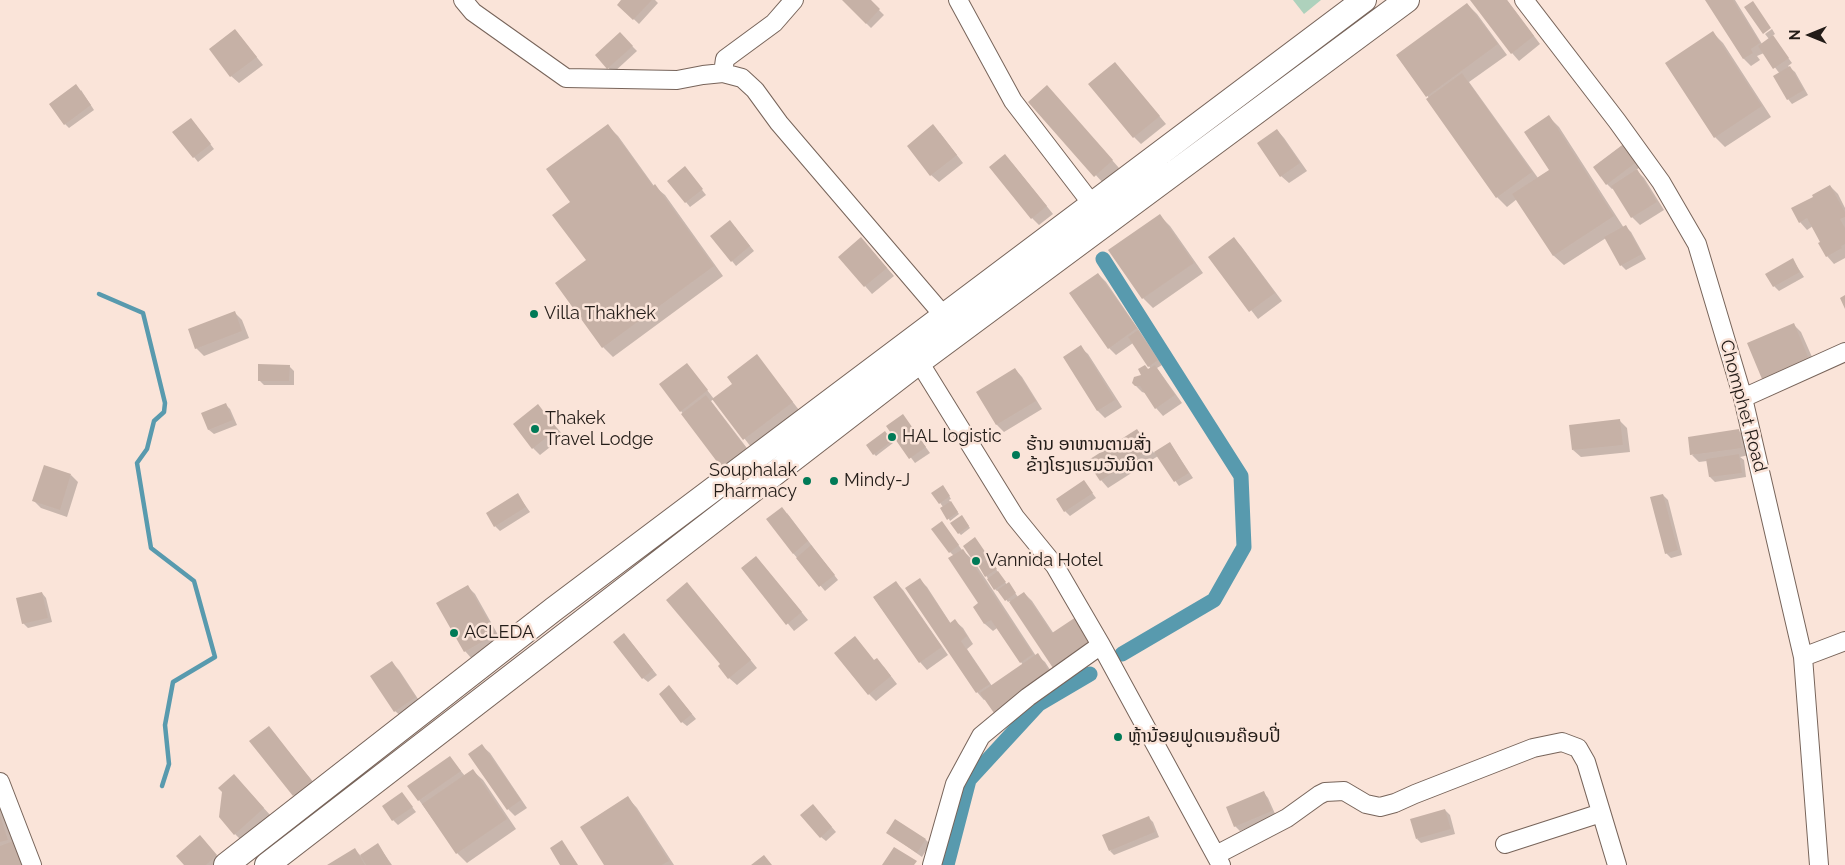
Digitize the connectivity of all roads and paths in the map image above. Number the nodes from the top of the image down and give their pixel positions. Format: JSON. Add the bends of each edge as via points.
{"nodes":[{"id":1,"x":463,"y":0,"type":"edge"},
{"id":2,"x":794,"y":0,"type":"edge"},
{"id":3,"x":958,"y":0,"type":"edge"},
{"id":4,"x":1364,"y":0,"type":"edge"},
{"id":5,"x":1407,"y":0,"type":"edge"},
{"id":6,"x":1524,"y":0,"type":"edge"},
{"id":7,"x":723,"y":73,"type":"junction"},
{"id":8,"x":1092,"y":204,"type":"junction"},
{"id":9,"x":944,"y":316,"type":"junction"},
{"id":10,"x":1845,"y":352,"type":"edge"},
{"id":11,"x":914,"y":353,"type":"junction"},
{"id":12,"x":1743,"y":398,"type":"junction"},
{"id":13,"x":1845,"y":641,"type":"edge"},
{"id":14,"x":1101,"y":645,"type":"junction"},
{"id":15,"x":1803,"y":657,"type":"junction"},
{"id":16,"x":0,"y":782,"type":"edge"},
{"id":17,"x":1600,"y":813,"type":"junction"},
{"id":18,"x":1505,"y":844,"type":"dead end"},
{"id":19,"x":1219,"y":860,"type":"edge"},
{"id":20,"x":32,"y":865,"type":"edge"},
{"id":21,"x":226,"y":865,"type":"edge"},
{"id":22,"x":267,"y":865,"type":"edge"},
{"id":23,"x":932,"y":865,"type":"edge"},
{"id":24,"x":1617,"y":865,"type":"edge"},
{"id":25,"x":1819,"y":865,"type":"edge"}],
"edges":[{"from":1,"to":7,"type":"street","via":[[473,12],[566,78],[677,80]]},
{"from":2,"to":7,"type":"street","via":[[774,22],[725,59]]},
{"from":3,"to":8,"type":"street","via":[[1013,101]]},
{"from":4,"to":8,"type":"main road"},
{"from":5,"to":11,"type":"main road"},
{"from":6,"to":12,"type":"street","name":"Chomphet Road","via":[[1650,166],[1697,244]]},
{"from":7,"to":9,"type":"street","via":[[742,78],[755,90],[785,130]]},
{"from":8,"to":9,"type":"main road"},
{"from":9,"to":11,"type":"main road"},
{"from":10,"to":12,"type":"street"},
{"from":11,"to":14,"type":"street","via":[[1015,517],[1055,566]]},
{"from":11,"to":21,"type":"main road","via":[[554,609]]},
{"from":11,"to":22,"type":"main road"},
{"from":12,"to":15,"type":"street","name":"Chomphet Road"},
{"from":13,"to":15,"type":"street"},
{"from":14,"to":19,"type":"street"},
{"from":14,"to":23,"type":"street","via":[[1028,697],[981,736],[955,784]]},
{"from":15,"to":25,"type":"street","name":"Chomphet Road"},
{"from":16,"to":20,"type":"street"},
{"from":17,"to":18,"type":"street"},
{"from":17,"to":19,"type":"street","via":[[1586,762],[1578,748],[1562,742],[1533,748],[1380,807],[1366,804],[1344,791],[1318,794],[1287,818]]},
{"from":17,"to":24,"type":"street"}]}
